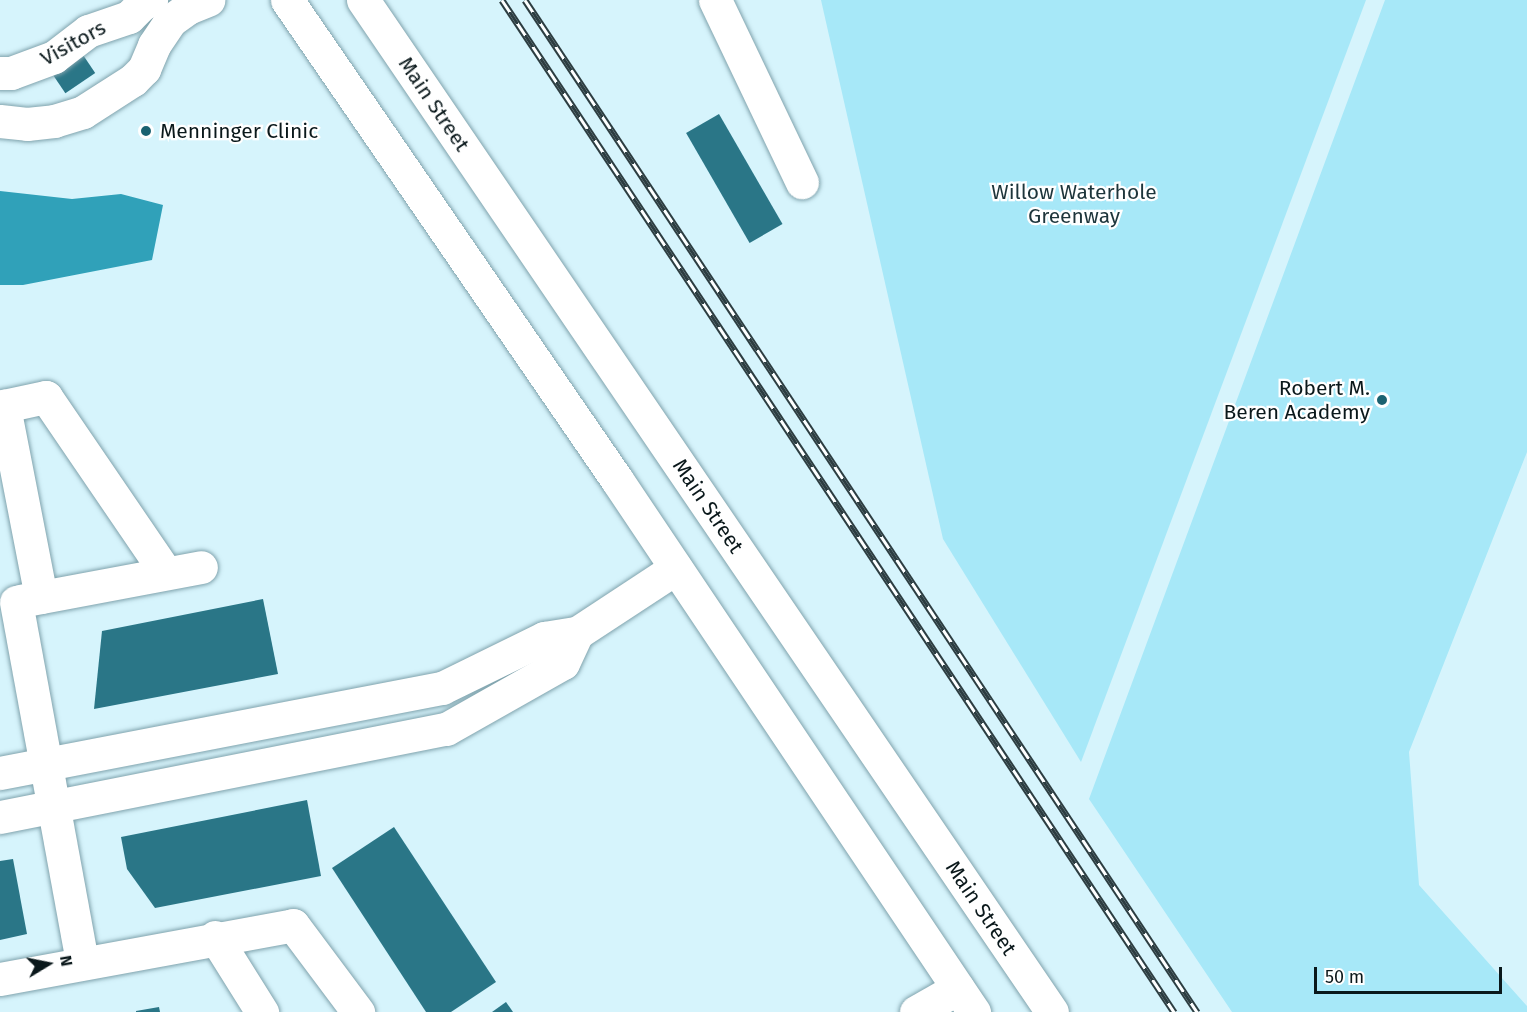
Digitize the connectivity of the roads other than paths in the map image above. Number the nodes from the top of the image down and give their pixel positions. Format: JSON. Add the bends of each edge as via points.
{"nodes":[{"id":1,"x":208,"y":0,"type":"edge"},
{"id":2,"x":287,"y":0,"type":"edge"},
{"id":3,"x":363,"y":0,"type":"edge"},
{"id":4,"x":715,"y":0,"type":"edge"},
{"id":5,"x":155,"y":14,"type":"edge"},
{"id":6,"x":0,"y":61,"type":"edge"},
{"id":7,"x":0,"y":73,"type":"edge"},
{"id":8,"x":0,"y":121,"type":"edge"},
{"id":9,"x":802,"y":182,"type":"dead end"},
{"id":10,"x":201,"y":567,"type":"dead end"},
{"id":11,"x":676,"y":568,"type":"junction"},
{"id":12,"x":166,"y":573,"type":"junction"},
{"id":13,"x":19,"y":601,"type":"edge"},
{"id":14,"x":577,"y":633,"type":"junction"},
{"id":15,"x":46,"y":765,"type":"junction"},
{"id":16,"x":0,"y":773,"type":"edge"},
{"id":17,"x":54,"y":808,"type":"junction"},
{"id":18,"x":0,"y":817,"type":"edge"},
{"id":19,"x":216,"y":938,"type":"junction"},
{"id":20,"x":82,"y":962,"type":"junction"},
{"id":21,"x":0,"y":979,"type":"edge"},
{"id":22,"x":966,"y":1000,"type":"edge"},
{"id":23,"x":262,"y":1012,"type":"edge"},
{"id":24,"x":358,"y":1012,"type":"edge"},
{"id":25,"x":916,"y":1012,"type":"edge"},
{"id":26,"x":1052,"y":1012,"type":"edge"}],
"edges":[{"from":1,"to":5,"type":"main road","name":"Visitors"},
{"from":2,"to":11,"type":"main road"},
{"from":3,"to":26,"type":"main road","name":"Main Street"},
{"from":4,"to":9,"type":"main road"},
{"from":5,"to":6,"type":"main road","via":[[126,1],[86,14]]},
{"from":5,"to":7,"type":"main road","name":"Visitors","via":[[129,17],[88,31],[54,57],[11,73]]},
{"from":5,"to":8,"type":"main road","via":[[150,58],[133,80],[83,112],[54,121]]},
{"from":10,"to":12,"type":"main road"},
{"from":11,"to":14,"type":"main road"},
{"from":11,"to":22,"type":"main road"},
{"from":12,"to":13,"type":"main road"},
{"from":12,"to":13,"type":"main road","via":[[46,397],[4,406]]},
{"from":13,"to":15,"type":"main road"},
{"from":14,"to":15,"type":"main road","via":[[544,638],[442,688]]},
{"from":14,"to":17,"type":"main road","via":[[563,663],[446,729]]},
{"from":15,"to":16,"type":"main road"},
{"from":15,"to":17,"type":"main road"},
{"from":17,"to":18,"type":"main road"},
{"from":17,"to":20,"type":"main road"},
{"from":19,"to":20,"type":"main road"},
{"from":19,"to":23,"type":"main road"},
{"from":19,"to":24,"type":"main road","via":[[293,925]]},
{"from":20,"to":21,"type":"main road"},
{"from":22,"to":25,"type":"main road"}]}
